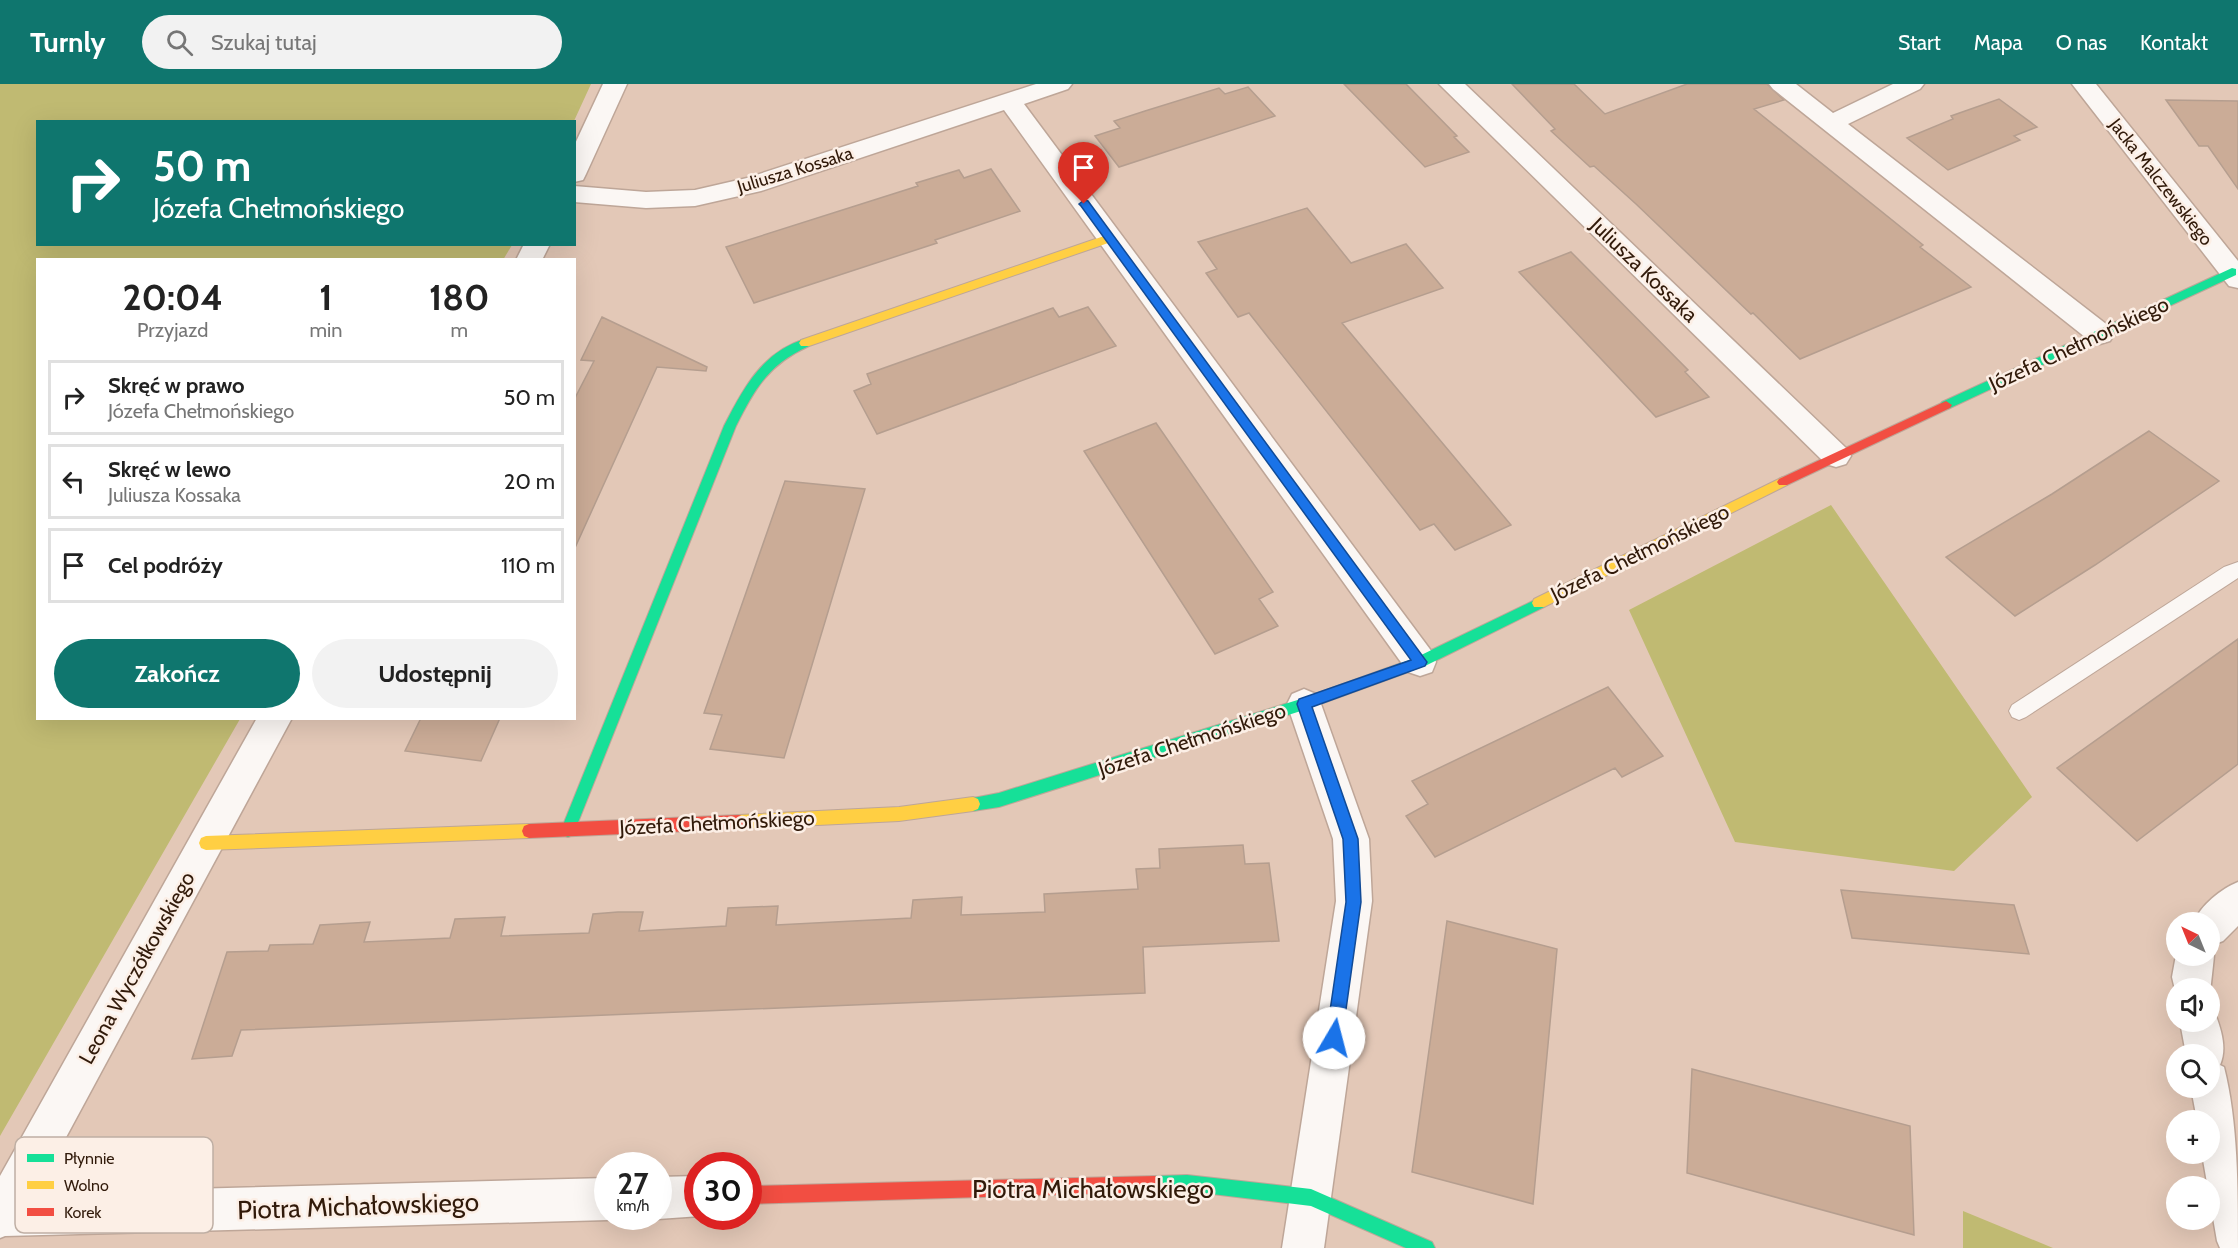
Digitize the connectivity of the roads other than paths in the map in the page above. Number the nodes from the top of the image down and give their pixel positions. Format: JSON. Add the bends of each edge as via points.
{"nodes":[{"id":1,"x":615,"y":84,"type":"edge"},
{"id":2,"x":1060,"y":84,"type":"edge"},
{"id":3,"x":1451,"y":84,"type":"edge"},
{"id":4,"x":1781,"y":84,"type":"edge"},
{"id":5,"x":1912,"y":84,"type":"edge"},
{"id":6,"x":2084,"y":84,"type":"edge"},
{"id":7,"x":1010,"y":100,"type":"junction"},
{"id":8,"x":1831,"y":123,"type":"junction"},
{"id":9,"x":576,"y":170,"type":"edge"},
{"id":10,"x":576,"y":194,"type":"edge"},
{"id":11,"x":1110,"y":238,"type":"junction"},
{"id":12,"x":2235,"y":276,"type":"edge"},
{"id":13,"x":2100,"y":334,"type":"junction"},
{"id":14,"x":1836,"y":456,"type":"junction"},
{"id":15,"x":2238,"y":570,"type":"edge"},
{"id":16,"x":1420,"y":662,"type":"junction"},
{"id":17,"x":1304,"y":704,"type":"junction"},
{"id":18,"x":2019,"y":711,"type":"dead end"},
{"id":19,"x":274,"y":720,"type":"edge"},
{"id":20,"x":568,"y":830,"type":"junction"},
{"id":21,"x":206,"y":843,"type":"junction"},
{"id":22,"x":2238,"y":900,"type":"edge"},
{"id":23,"x":2220,"y":918,"type":"edge"},
{"id":24,"x":2213,"y":1098,"type":"edge"},
{"id":25,"x":44,"y":1137,"type":"edge"},
{"id":26,"x":15,"y":1191,"type":"edge"},
{"id":27,"x":762,"y":1195,"type":"edge"},
{"id":28,"x":1311,"y":1198,"type":"junction"},
{"id":29,"x":594,"y":1199,"type":"edge"},
{"id":30,"x":213,"y":1210,"type":"edge"},
{"id":31,"x":1,"y":1216,"type":"edge"},
{"id":32,"x":2238,"y":1241,"type":"edge"},
{"id":33,"x":1303,"y":1248,"type":"edge"},
{"id":34,"x":1426,"y":1248,"type":"edge"}],
"edges":[{"from":1,"to":9,"type":"street"},
{"from":2,"to":7,"type":"street","name":"Juliusza Kossaka"},
{"from":3,"to":14,"type":"street","name":"Juliusza Kossaka"},
{"from":4,"to":8,"type":"street"},
{"from":5,"to":8,"type":"street"},
{"from":6,"to":12,"type":"street","name":"Jacka Malczewskiego"},
{"from":7,"to":10,"type":"street","name":"Juliusza Kossaka","via":[[752,185],[695,198],[646,200]]},
{"from":7,"to":11,"type":"street"},
{"from":8,"to":13,"type":"street"},
{"from":11,"to":16,"type":"street"},
{"from":11,"to":20,"type":"street","via":[[823,336],[767,365],[751,385],[730,426]]},
{"from":12,"to":13,"type":"street","name":"Józefa Chełmońskiego"},
{"from":13,"to":14,"type":"street","name":"Józefa Chełmońskiego"},
{"from":14,"to":16,"type":"street","name":"Józefa Chełmońskiego"},
{"from":15,"to":18,"type":"lane"},
{"from":16,"to":17,"type":"street","name":"Józefa Chełmońskiego"},
{"from":17,"to":20,"type":"street","name":"Józefa Chełmońskiego","via":[[999,800],[899,814]]},
{"from":17,"to":28,"type":"street","via":[[1351,839],[1354,902]]},
{"from":19,"to":21,"type":"street","name":"Leona Wyczółkowskiego"},
{"from":20,"to":21,"type":"street","name":"Józefa Chełmońskiego"},
{"from":21,"to":25,"type":"street","name":"Leona Wyczółkowskiego"},
{"from":22,"to":23,"type":"street"},
{"from":24,"to":32,"type":"street"},
{"from":26,"to":31,"type":"street","name":"Leona Wyczółkowskiego"},
{"from":27,"to":28,"type":"street","name":"Piotra Michałowskiego","via":[[1186,1183]]},
{"from":28,"to":33,"type":"street"},
{"from":28,"to":34,"type":"street","name":"Piotra Michałowskiego"},
{"from":29,"to":30,"type":"street","name":"Piotra Michałowskiego"}]}
